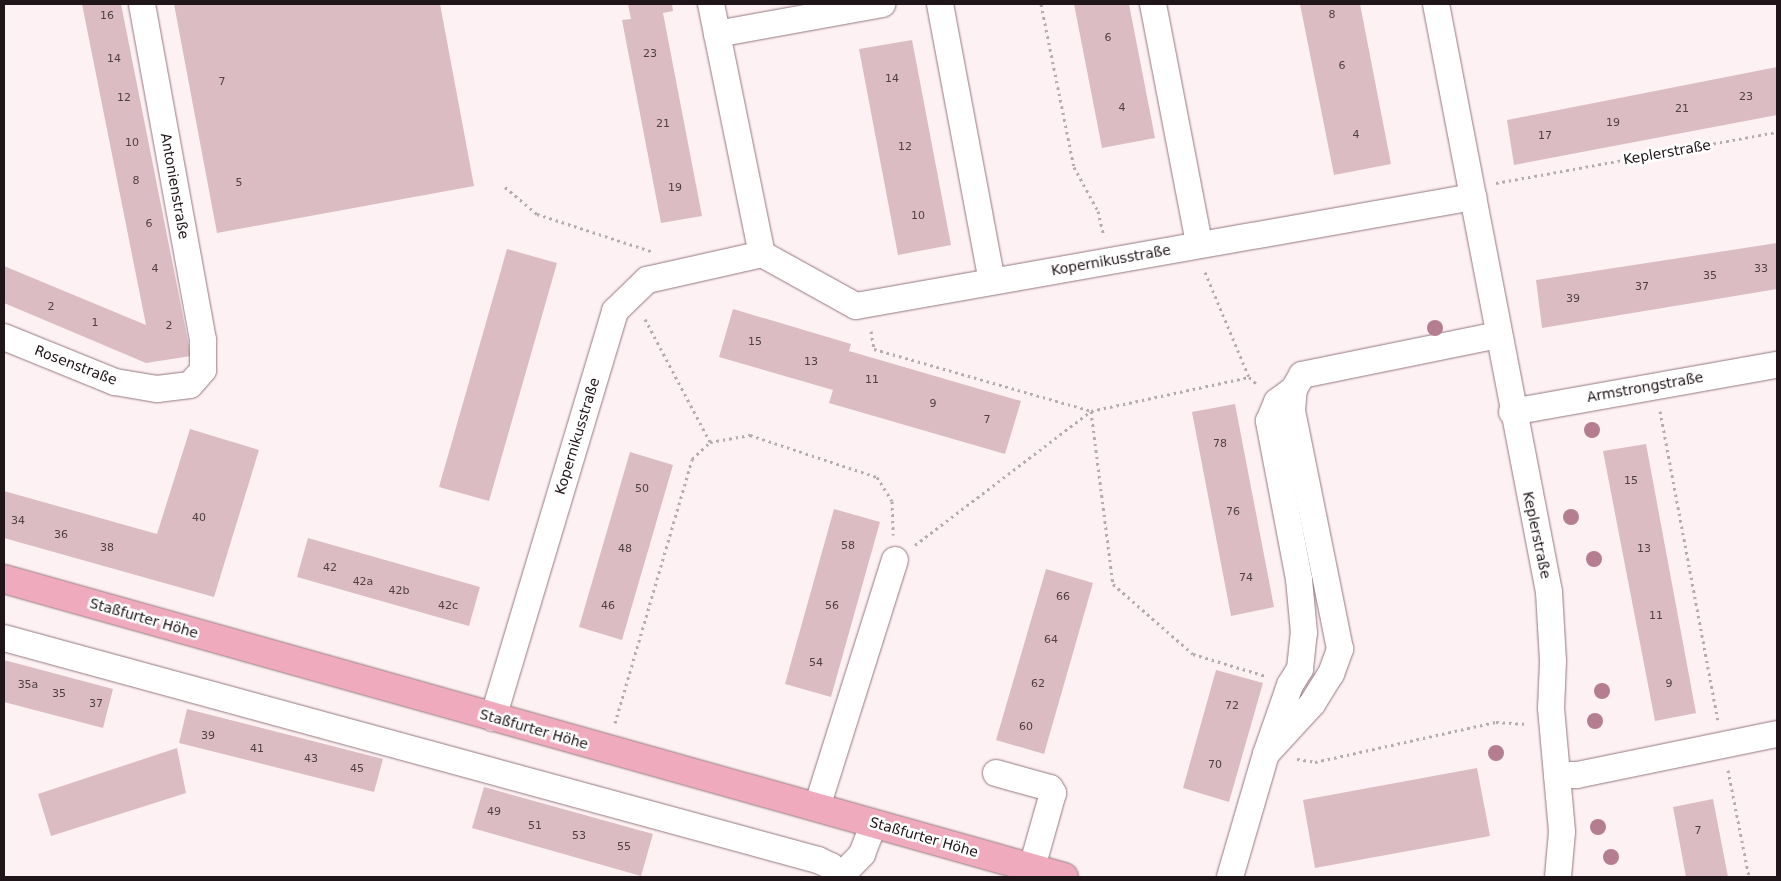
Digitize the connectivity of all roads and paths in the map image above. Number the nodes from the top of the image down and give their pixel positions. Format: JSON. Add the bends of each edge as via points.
{"nodes":[{"id":1,"x":142,"y":4,"type":"edge"},
{"id":2,"x":711,"y":4,"type":"edge"},
{"id":3,"x":882,"y":4,"type":"edge"},
{"id":4,"x":940,"y":4,"type":"edge"},
{"id":5,"x":1041,"y":4,"type":"edge"},
{"id":6,"x":1153,"y":4,"type":"edge"},
{"id":7,"x":1436,"y":4,"type":"edge"},
{"id":8,"x":717,"y":34,"type":"junction"},
{"id":9,"x":1777,"y":132,"type":"edge"},
{"id":10,"x":504,"y":187,"type":"dead end"},
{"id":11,"x":1472,"y":197,"type":"junction"},
{"id":12,"x":1199,"y":244,"type":"junction"},
{"id":13,"x":658,"y":253,"type":"dead end"},
{"id":14,"x":762,"y":254,"type":"junction"},
{"id":15,"x":1109,"y":260,"type":"junction"},
{"id":16,"x":992,"y":281,"type":"junction"},
{"id":17,"x":632,"y":294,"type":"junction"},
{"id":18,"x":868,"y":304,"type":"junction"},
{"id":19,"x":1499,"y":335,"type":"junction"},
{"id":20,"x":4,"y":337,"type":"edge"},
{"id":21,"x":1777,"y":365,"type":"edge"},
{"id":22,"x":203,"y":370,"type":"joint"},
{"id":23,"x":1249,"y":377,"type":"junction"},
{"id":24,"x":1655,"y":385,"type":"junction"},
{"id":25,"x":1291,"y":389,"type":"junction"},
{"id":26,"x":1091,"y":411,"type":"junction"},
{"id":27,"x":1512,"y":412,"type":"junction"},
{"id":28,"x":710,"y":442,"type":"junction"},
{"id":29,"x":894,"y":560,"type":"junction"},
{"id":30,"x":4,"y":579,"type":"edge"},
{"id":31,"x":4,"y":638,"type":"edge"},
{"id":32,"x":1290,"y":685,"type":"junction"},
{"id":33,"x":493,"y":718,"type":"junction"},
{"id":34,"x":1534,"y":725,"type":"dead end"},
{"id":35,"x":1777,"y":734,"type":"edge"},
{"id":36,"x":1723,"y":745,"type":"junction"},
{"id":37,"x":607,"y":750,"type":"junction"},
{"id":38,"x":1266,"y":754,"type":"junction"},
{"id":39,"x":996,"y":774,"type":"dead end"},
{"id":40,"x":1558,"y":775,"type":"junction"},
{"id":41,"x":817,"y":807,"type":"junction"},
{"id":42,"x":874,"y":823,"type":"junction"},
{"id":43,"x":1032,"y":868,"type":"junction"},
{"id":44,"x":839,"y":877,"type":"edge"},
{"id":45,"x":1064,"y":877,"type":"edge"},
{"id":46,"x":1230,"y":877,"type":"edge"},
{"id":47,"x":1558,"y":877,"type":"edge"},
{"id":48,"x":1749,"y":877,"type":"edge"}],
"edges":[{"from":1,"to":22,"type":"street","name":"Antonienstraße","via":[[203,340]]},
{"from":2,"to":8,"type":"street"},
{"from":3,"to":8,"type":"street"},
{"from":4,"to":16,"type":"street"},
{"from":5,"to":15,"type":"path","via":[[1074,167],[1098,211]]},
{"from":6,"to":12,"type":"street"},
{"from":7,"to":11,"type":"street","name":"Keplerstraße"},
{"from":8,"to":14,"type":"street"},
{"from":9,"to":11,"type":"path","name":"Keplerstraße","via":[[1492,183]]},
{"from":10,"to":13,"type":"path","via":[[537,214]]},
{"from":11,"to":12,"type":"street","name":"Kopernikusstraße"},
{"from":11,"to":19,"type":"street","name":"Keplerstraße"},
{"from":12,"to":15,"type":"street","name":"Kopernikusstraße"},
{"from":12,"to":23,"type":"path","via":[[1206,276]]},
{"from":14,"to":17,"type":"street","name":"Kopernikusstraße","via":[[647,280]]},
{"from":14,"to":18,"type":"street","name":"Kopernikusstraße","via":[[856,306]]},
{"from":15,"to":16,"type":"street","name":"Kopernikusstraße"},
{"from":16,"to":18,"type":"street","name":"Kopernikusstraße"},
{"from":17,"to":28,"type":"path"},
{"from":17,"to":33,"type":"street","name":"Kopernikusstraße","via":[[615,311]]},
{"from":18,"to":26,"type":"path","via":[[874,349]]},
{"from":19,"to":25,"type":"street"},
{"from":19,"to":27,"type":"street","name":"Keplerstraße"},
{"from":20,"to":22,"type":"street","name":"Rosenstraße","via":[[115,382],[157,389],[190,385]]},
{"from":21,"to":24,"type":"street","name":"Armstrongstraße"},
{"from":23,"to":25,"type":"path"},
{"from":23,"to":26,"type":"path"},
{"from":24,"to":27,"type":"street","name":"Armstrongstraße"},
{"from":24,"to":36,"type":"path"},
{"from":25,"to":32,"type":"street","via":[[1269,421],[1299,579],[1304,633],[1300,669]]},
{"from":25,"to":38,"type":"street","via":[[1292,410],[1340,649],[1331,674],[1312,704]]},
{"from":26,"to":29,"type":"path"},
{"from":26,"to":32,"type":"path","via":[[1113,584],[1193,654],[1228,662]]},
{"from":27,"to":40,"type":"street","name":"Keplerstraße","via":[[1549,592],[1553,661],[1551,708]]},
{"from":28,"to":29,"type":"path","via":[[750,435],[877,477],[892,501]]},
{"from":28,"to":37,"type":"path","via":[[692,460]]},
{"from":29,"to":41,"type":"street"},
{"from":30,"to":33,"type":"main road","name":"Staßfurter Höhe"},
{"from":31,"to":44,"type":"street","via":[[818,860],[831,866]]},
{"from":32,"to":38,"type":"street"},
{"from":33,"to":37,"type":"main road","name":"Staßfurter Höhe"},
{"from":34,"to":38,"type":"path","via":[[1496,722],[1315,762]]},
{"from":35,"to":36,"type":"street"},
{"from":36,"to":40,"type":"street","via":[[1591,772]]},
{"from":36,"to":48,"type":"path"},
{"from":37,"to":41,"type":"main road","name":"Staßfurter Höhe"},
{"from":38,"to":46,"type":"street"},
{"from":39,"to":43,"type":"street","via":[[1050,788],[1053,793]]},
{"from":40,"to":47,"type":"street","name":"Keplerstraße","via":[[1562,840]]},
{"from":41,"to":42,"type":"main road","name":"Staßfurter Höhe"},
{"from":42,"to":43,"type":"main road","name":"Staßfurter Höhe"},
{"from":42,"to":44,"type":"street","via":[[862,854]]},
{"from":43,"to":45,"type":"main road","name":"Staßfurter Höhe"}]}
